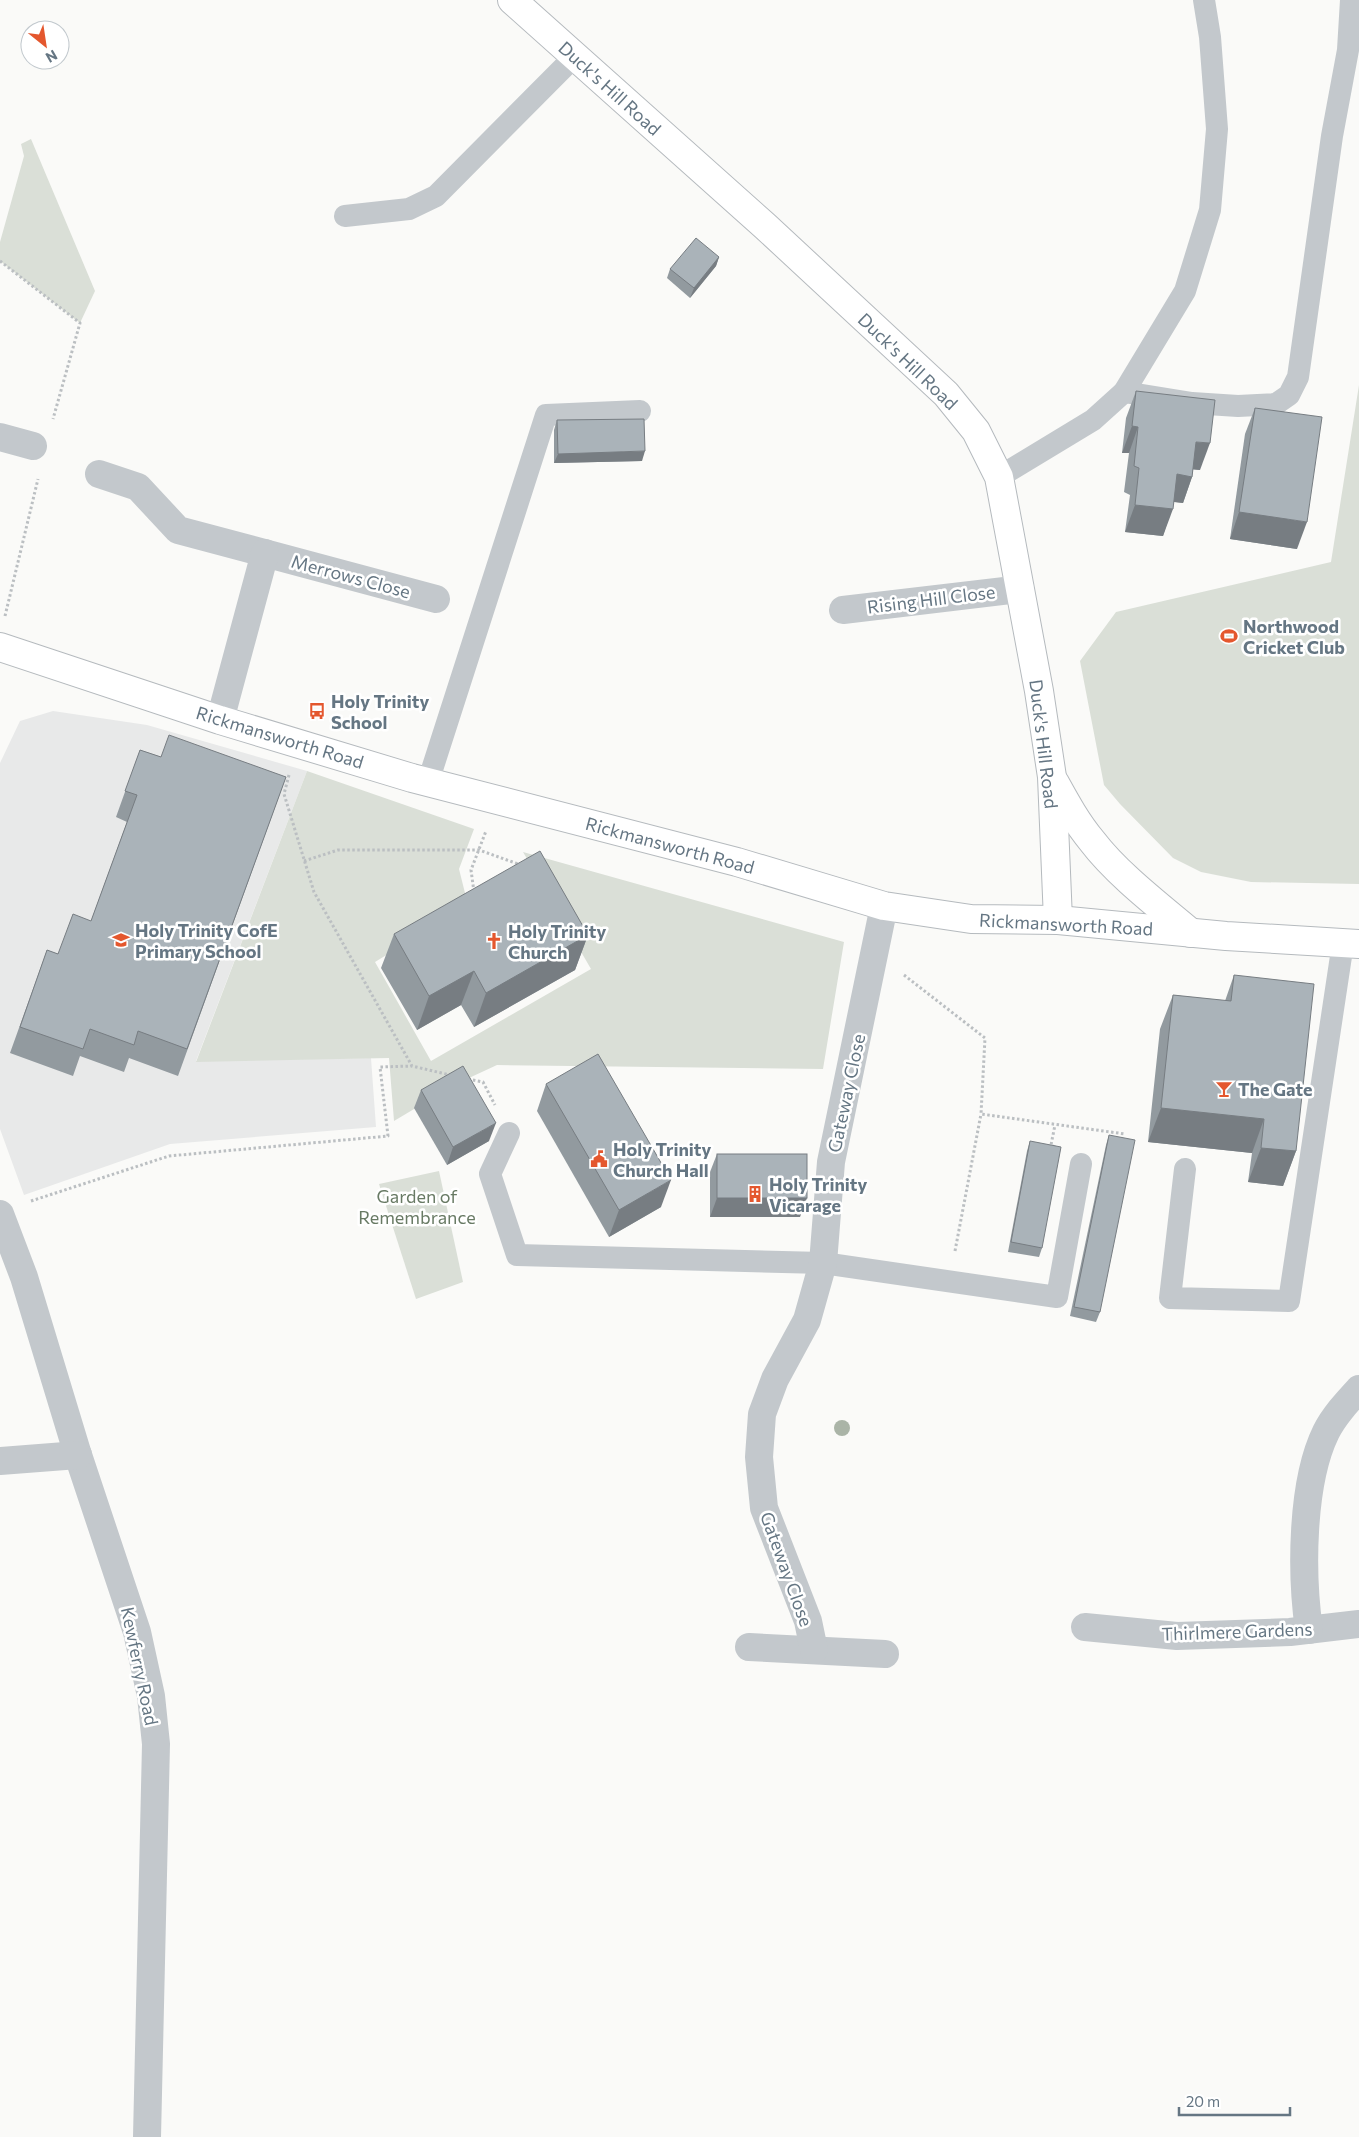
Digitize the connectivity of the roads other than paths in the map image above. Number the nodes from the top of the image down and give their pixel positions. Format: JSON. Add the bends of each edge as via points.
{"nodes":[{"id":1,"x":512,"y":0,"type":"edge"},
{"id":2,"x":1204,"y":0,"type":"edge"},
{"id":3,"x":1351,"y":0,"type":"edge"},
{"id":4,"x":575,"y":56,"type":"junction"},
{"id":5,"x":345,"y":216,"type":"dead end"},
{"id":6,"x":1124,"y":392,"type":"junction"},
{"id":7,"x":640,"y":411,"type":"dead end"},
{"id":8,"x":0,"y":437,"type":"edge"},
{"id":9,"x":39,"y":447,"type":"road end"},
{"id":10,"x":99,"y":474,"type":"dead end"},
{"id":11,"x":999,"y":477,"type":"junction"},
{"id":12,"x":265,"y":553,"type":"junction"},
{"id":13,"x":1020,"y":589,"type":"junction"},
{"id":14,"x":436,"y":598,"type":"dead end"},
{"id":15,"x":843,"y":610,"type":"dead end"},
{"id":16,"x":0,"y":647,"type":"edge"},
{"id":17,"x":220,"y":720,"type":"junction"},
{"id":18,"x":1052,"y":777,"type":"junction"},
{"id":19,"x":428,"y":782,"type":"junction"},
{"id":20,"x":884,"y":906,"type":"junction"},
{"id":21,"x":1058,"y":920,"type":"junction"},
{"id":22,"x":1191,"y":933,"type":"junction"},
{"id":23,"x":1351,"y":944,"type":"edge"},
{"id":24,"x":508,"y":1133,"type":"road end"},
{"id":25,"x":1081,"y":1164,"type":"dead end"},
{"id":26,"x":1185,"y":1169,"type":"dead end"},
{"id":27,"x":0,"y":1214,"type":"edge"},
{"id":28,"x":822,"y":1263,"type":"junction"},
{"id":29,"x":1359,"y":1389,"type":"edge"},
{"id":30,"x":78,"y":1455,"type":"junction"},
{"id":31,"x":0,"y":1461,"type":"edge"},
{"id":32,"x":1359,"y":1624,"type":"edge"},
{"id":33,"x":1085,"y":1627,"type":"dead end"},
{"id":34,"x":1309,"y":1630,"type":"junction"},
{"id":35,"x":749,"y":1647,"type":"dead end"},
{"id":36,"x":814,"y":1650,"type":"junction"},
{"id":37,"x":885,"y":1654,"type":"dead end"},
{"id":38,"x":147,"y":2137,"type":"edge"}],
"edges":[{"from":1,"to":4,"type":"main road","name":"Duck's Hill Road"},
{"from":2,"to":6,"type":"lane","via":[[1217,129],[1210,210],[1185,290]]},
{"from":3,"to":6,"type":"lane","via":[[1348,50],[1332,136],[1298,377],[1289,395],[1276,404],[1238,406],[1192,403]]},
{"from":4,"to":5,"type":"lane","via":[[436,196],[408,208]]},
{"from":4,"to":11,"type":"main road","name":"Duck's Hill Road","via":[[946,394],[976,431]]},
{"from":6,"to":11,"type":"lane","via":[[1093,420]]},
{"from":7,"to":19,"type":"lane","via":[[546,415]]},
{"from":8,"to":9,"type":"street"},
{"from":10,"to":12,"type":"street","name":"Merrows Close","via":[[138,487],[178,530]]},
{"from":11,"to":13,"type":"main road","name":"Duck's Hill Road"},
{"from":12,"to":14,"type":"street","name":"Merrows Close"},
{"from":12,"to":17,"type":"street"},
{"from":13,"to":15,"type":"street","name":"Rising Hill Close"},
{"from":13,"to":18,"type":"main road","name":"Duck's Hill Road"},
{"from":16,"to":17,"type":"main road","name":"Rickmansworth Road"},
{"from":17,"to":19,"type":"main road","name":"Rickmansworth Road"},
{"from":18,"to":21,"type":"main road","name":"Duck's Hill Road"},
{"from":18,"to":22,"type":"main road","via":[[1074,818],[1093,843]]},
{"from":19,"to":20,"type":"main road","name":"Rickmansworth Road","via":[[737,862]]},
{"from":20,"to":21,"type":"main road","name":"Rickmansworth Road","via":[[971,919]]},
{"from":20,"to":28,"type":"street","name":"Gateway Close","via":[[832,1162]]},
{"from":21,"to":22,"type":"main road","name":"Rickmansworth Road"},
{"from":22,"to":23,"type":"main road","name":"Rickmansworth Road"},
{"from":23,"to":26,"type":"lane","via":[[1289,1301],[1170,1298]]},
{"from":24,"to":28,"type":"lane","via":[[490,1174],[517,1255]]},
{"from":25,"to":28,"type":"lane","via":[[1057,1297]]},
{"from":27,"to":30,"type":"street","name":"Kewferry Road","via":[[24,1277]]},
{"from":28,"to":36,"type":"street","name":"Gateway Close","via":[[807,1320],[775,1379],[762,1414],[759,1457],[764,1508],[808,1621]]},
{"from":29,"to":34,"type":"street","via":[[1342,1407],[1326,1432],[1311,1473],[1304,1548]]},
{"from":30,"to":31,"type":"street"},
{"from":30,"to":38,"type":"street","name":"Kewferry Road","via":[[137,1632],[151,1696],[156,1744]]},
{"from":32,"to":34,"type":"street","name":"Thirlmere Gardens"},
{"from":33,"to":34,"type":"street","name":"Thirlmere Gardens","via":[[1177,1636]]},
{"from":35,"to":36,"type":"street","name":"Gateway Close"},
{"from":36,"to":37,"type":"street","name":"Gateway Close"}]}
